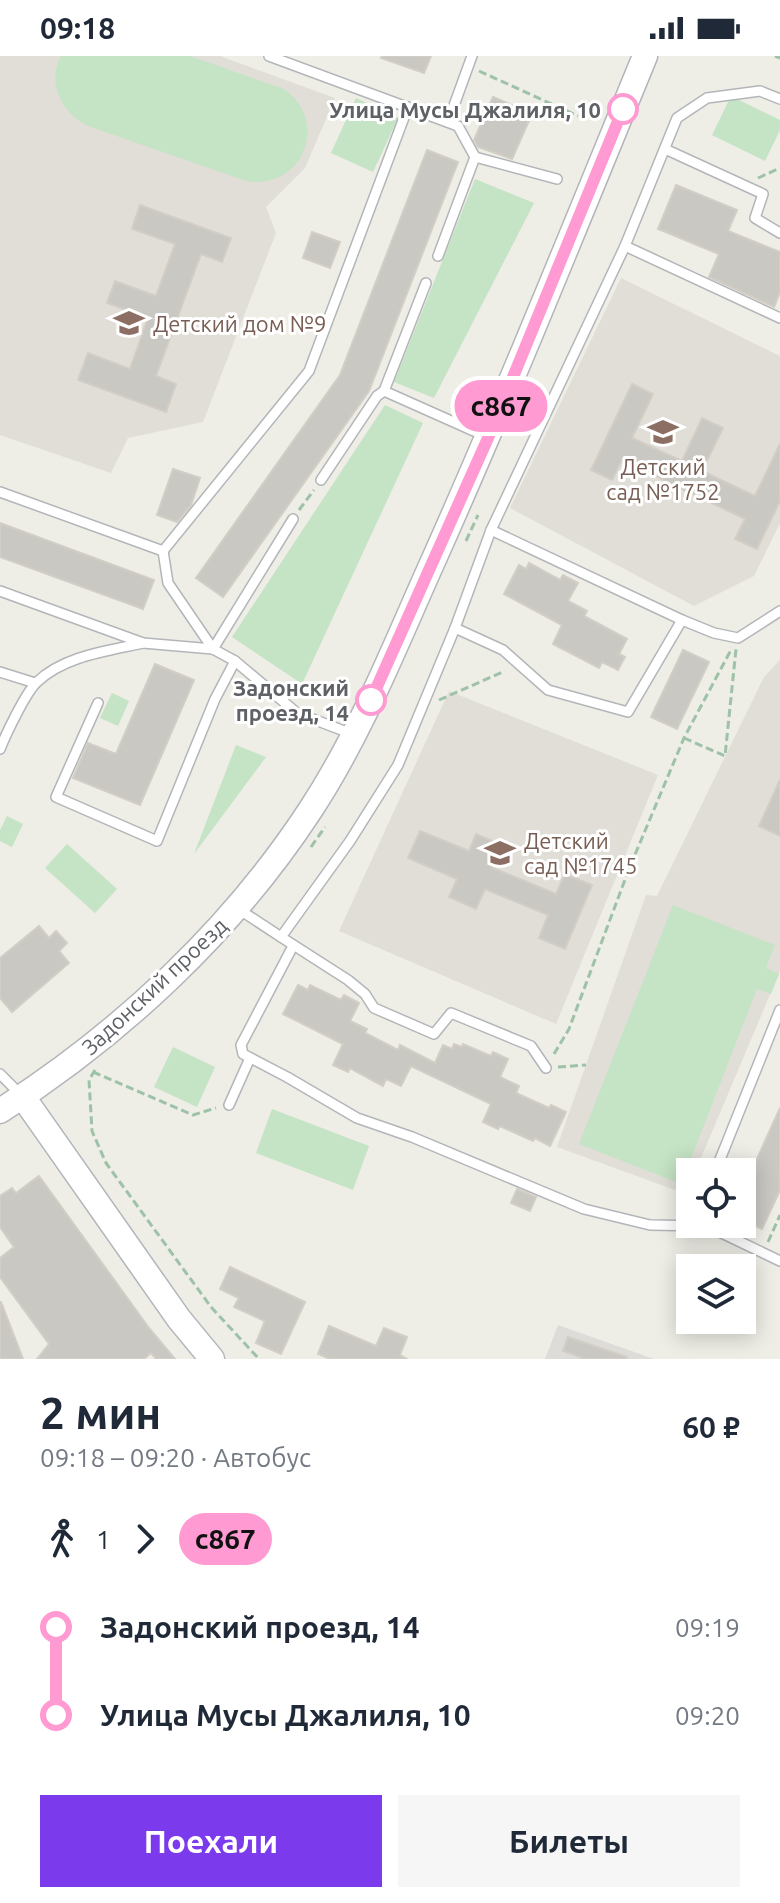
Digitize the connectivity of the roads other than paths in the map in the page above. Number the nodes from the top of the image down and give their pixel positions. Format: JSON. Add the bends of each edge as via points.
{"nodes":[{"id":1,"x":269,"y":56,"type":"edge"},
{"id":2,"x":645,"y":56,"type":"edge"},
{"id":3,"x":470,"y":61,"type":"edge"},
{"id":4,"x":780,"y":99,"type":"edge"},
{"id":5,"x":408,"y":107,"type":"junction"},
{"id":6,"x":448,"y":122,"type":"junction"},
{"id":7,"x":665,"y":149,"type":"junction"},
{"id":8,"x":475,"y":157,"type":"junction"},
{"id":9,"x":557,"y":179,"type":"dead end"},
{"id":10,"x":780,"y":233,"type":"edge"},
{"id":11,"x":625,"y":246,"type":"junction"},
{"id":12,"x":438,"y":256,"type":"dead end"},
{"id":13,"x":426,"y":283,"type":"dead end"},
{"id":14,"x":780,"y":318,"type":"edge"},
{"id":15,"x":384,"y":391,"type":"junction"},
{"id":16,"x":488,"y":438,"type":"junction"},
{"id":17,"x":321,"y":480,"type":"road end"},
{"id":18,"x":0,"y":492,"type":"edge"},
{"id":19,"x":293,"y":519,"type":"road end"},
{"id":20,"x":491,"y":530,"type":"junction"},
{"id":21,"x":163,"y":551,"type":"junction"},
{"id":22,"x":0,"y":591,"type":"edge"},
{"id":23,"x":780,"y":611,"type":"edge"},
{"id":24,"x":682,"y":620,"type":"junction"},
{"id":25,"x":455,"y":628,"type":"junction"},
{"id":26,"x":143,"y":643,"type":"junction"},
{"id":27,"x":213,"y":649,"type":"junction"},
{"id":28,"x":235,"y":661,"type":"junction"},
{"id":29,"x":0,"y":672,"type":"edge"},
{"id":30,"x":35,"y":683,"type":"junction"},
{"id":31,"x":98,"y":703,"type":"dead end"},
{"id":32,"x":355,"y":736,"type":"junction"},
{"id":33,"x":0,"y":749,"type":"edge"},
{"id":34,"x":237,"y":908,"type":"junction"},
{"id":35,"x":281,"y":937,"type":"junction"},
{"id":36,"x":293,"y":946,"type":"junction"},
{"id":37,"x":780,"y":1010,"type":"edge"},
{"id":38,"x":250,"y":1058,"type":"junction"},
{"id":39,"x":546,"y":1068,"type":"road end"},
{"id":40,"x":0,"y":1074,"type":"edge"},
{"id":41,"x":23,"y":1097,"type":"junction"},
{"id":42,"x":229,"y":1105,"type":"road end"},
{"id":43,"x":0,"y":1111,"type":"edge"},
{"id":44,"x":721,"y":1158,"type":"edge"},
{"id":45,"x":676,"y":1225,"type":"edge"},
{"id":46,"x":732,"y":1238,"type":"edge"},
{"id":47,"x":780,"y":1261,"type":"edge"},
{"id":48,"x":212,"y":1359,"type":"edge"}],
"edges":[{"from":1,"to":5,"type":"lane"},
{"from":2,"to":16,"type":"street","name":"Задонский проезд"},
{"from":3,"to":6,"type":"lane"},
{"from":4,"to":7,"type":"lane","via":[[760,91],[707,98],[677,118]]},
{"from":5,"to":6,"type":"lane"},
{"from":5,"to":21,"type":"lane","via":[[309,371]]},
{"from":6,"to":8,"type":"lane","via":[[458,126]]},
{"from":7,"to":10,"type":"lane","via":[[763,194],[755,218]]},
{"from":7,"to":11,"type":"lane"},
{"from":8,"to":9,"type":"lane"},
{"from":8,"to":12,"type":"lane"},
{"from":11,"to":14,"type":"lane"},
{"from":11,"to":20,"type":"lane"},
{"from":13,"to":15,"type":"lane"},
{"from":15,"to":16,"type":"lane"},
{"from":15,"to":17,"type":"lane"},
{"from":16,"to":32,"type":"street","name":"Задонский проезд"},
{"from":18,"to":21,"type":"lane"},
{"from":19,"to":27,"type":"lane"},
{"from":20,"to":24,"type":"lane"},
{"from":20,"to":25,"type":"lane"},
{"from":21,"to":27,"type":"lane","via":[[168,583]]},
{"from":22,"to":26,"type":"lane"},
{"from":23,"to":24,"type":"lane","via":[[738,638]]},
{"from":24,"to":25,"type":"lane","via":[[628,712],[548,690],[503,650]]},
{"from":25,"to":35,"type":"lane","via":[[398,765]]},
{"from":26,"to":27,"type":"lane"},
{"from":26,"to":30,"type":"lane","via":[[72,659]]},
{"from":27,"to":28,"type":"lane"},
{"from":28,"to":31,"type":"lane","via":[[157,841],[56,797]]},
{"from":28,"to":32,"type":"lane","via":[[297,713]]},
{"from":29,"to":30,"type":"lane"},
{"from":30,"to":33,"type":"lane"},
{"from":32,"to":34,"type":"street","name":"Задонский проезд","via":[[311,809]]},
{"from":34,"to":35,"type":"lane"},
{"from":34,"to":41,"type":"street","name":"Задонский проезд","via":[[120,1022]]},
{"from":35,"to":36,"type":"lane"},
{"from":36,"to":38,"type":"lane","via":[[241,1045]]},
{"from":36,"to":39,"type":"lane","via":[[348,980],[374,1008],[434,1034],[451,1013],[531,1046]]},
{"from":37,"to":44,"type":"lane"},
{"from":38,"to":42,"type":"lane"},
{"from":38,"to":45,"type":"lane","via":[[357,1118],[584,1209],[650,1225]]},
{"from":40,"to":41,"type":"lane"},
{"from":41,"to":43,"type":"street","name":"Задонский проезд"},
{"from":41,"to":48,"type":"street"},
{"from":46,"to":47,"type":"lane"}]}
